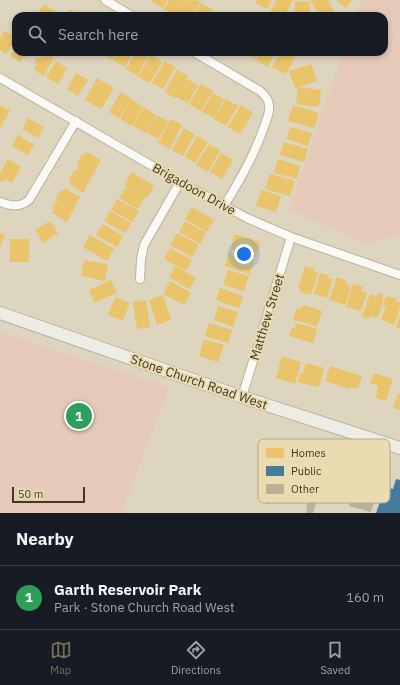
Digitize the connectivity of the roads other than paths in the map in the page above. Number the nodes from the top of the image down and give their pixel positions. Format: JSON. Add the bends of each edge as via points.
{"nodes":[{"id":1,"x":105,"y":0,"type":"edge"},
{"id":2,"x":125,"y":12,"type":"edge"},
{"id":3,"x":201,"y":56,"type":"edge"},
{"id":4,"x":0,"y":78,"type":"edge"},
{"id":5,"x":76,"y":121,"type":"junction"},
{"id":6,"x":180,"y":182,"type":"junction"},
{"id":7,"x":0,"y":202,"type":"edge"},
{"id":8,"x":224,"y":206,"type":"junction"},
{"id":9,"x":291,"y":236,"type":"junction"},
{"id":10,"x":400,"y":275,"type":"edge"},
{"id":11,"x":140,"y":278,"type":"dead end"},
{"id":12,"x":0,"y":314,"type":"edge"},
{"id":13,"x":242,"y":397,"type":"junction"},
{"id":14,"x":372,"y":439,"type":"edge"},
{"id":15,"x":390,"y":445,"type":"edge"},
{"id":16,"x":400,"y":448,"type":"edge"}],
"edges":[{"from":1,"to":2,"type":"street"},
{"from":3,"to":8,"type":"street","via":[[260,91],[269,107],[254,154]]},
{"from":4,"to":5,"type":"street","name":"Brigadoon Drive"},
{"from":5,"to":6,"type":"street","name":"Brigadoon Drive"},
{"from":5,"to":7,"type":"street","via":[[29,200],[19,206]]},
{"from":6,"to":8,"type":"street","name":"Brigadoon Drive"},
{"from":6,"to":11,"type":"street","via":[[144,245]]},
{"from":8,"to":9,"type":"street","name":"Brigadoon Drive"},
{"from":9,"to":10,"type":"street","name":"Brigadoon Drive"},
{"from":9,"to":13,"type":"street","name":"Matthew Street"},
{"from":12,"to":13,"type":"main road","name":"Stone Church Road West"},
{"from":13,"to":14,"type":"main road","name":"Stone Church Road West"},
{"from":15,"to":16,"type":"main road","name":"Stone Church Road West"}]}
